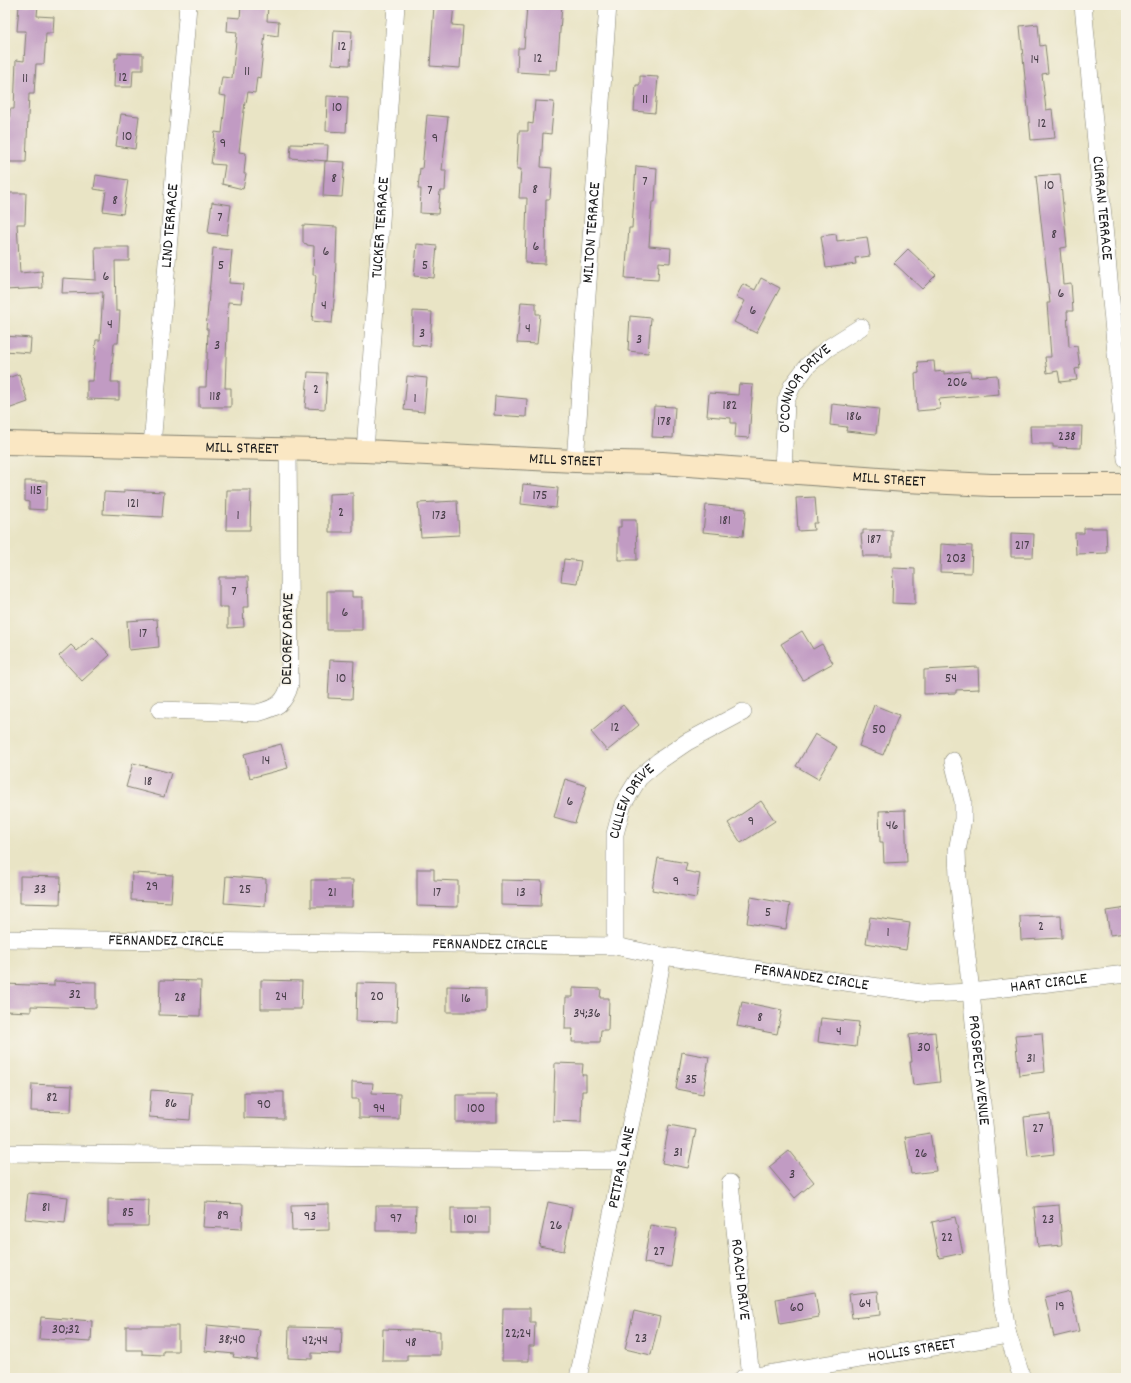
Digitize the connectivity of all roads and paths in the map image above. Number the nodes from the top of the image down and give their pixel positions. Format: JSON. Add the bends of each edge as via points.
{"nodes":[{"id":1,"x":188,"y":5,"type":"edge"},
{"id":2,"x":396,"y":5,"type":"edge"},
{"id":3,"x":608,"y":5,"type":"edge"},
{"id":4,"x":1083,"y":5,"type":"edge"},
{"id":5,"x":861,"y":327,"type":"dead end"},
{"id":6,"x":5,"y":443,"type":"edge"},
{"id":7,"x":152,"y":446,"type":"junction"},
{"id":8,"x":288,"y":449,"type":"junction"},
{"id":9,"x":365,"y":451,"type":"junction"},
{"id":10,"x":1126,"y":459,"type":"edge"},
{"id":11,"x":575,"y":461,"type":"junction"},
{"id":12,"x":783,"y":472,"type":"junction"},
{"id":13,"x":1126,"y":485,"type":"edge"},
{"id":14,"x":160,"y":710,"type":"dead end"},
{"id":15,"x":743,"y":712,"type":"dead end"},
{"id":16,"x":953,"y":761,"type":"dead end"},
{"id":17,"x":5,"y":939,"type":"edge"},
{"id":18,"x":615,"y":946,"type":"junction"},
{"id":19,"x":663,"y":956,"type":"junction"},
{"id":20,"x":1126,"y":974,"type":"edge"},
{"id":21,"x":972,"y":992,"type":"junction"},
{"id":22,"x":5,"y":1153,"type":"edge"},
{"id":23,"x":622,"y":1161,"type":"junction"},
{"id":24,"x":730,"y":1183,"type":"dead end"},
{"id":25,"x":1008,"y":1335,"type":"junction"},
{"id":26,"x":578,"y":1378,"type":"edge"},
{"id":27,"x":747,"y":1378,"type":"edge"},
{"id":28,"x":1022,"y":1378,"type":"edge"}],
"edges":[{"from":1,"to":7,"type":"street","name":"LIND TERRACE"},
{"from":2,"to":9,"type":"street","name":"TUCKER TERRACE"},
{"from":3,"to":11,"type":"street","name":"MILTON TERRACE"},
{"from":4,"to":10,"type":"street","name":"CURRAN TERRACE"},
{"from":5,"to":12,"type":"street","name":"O'CONNOR DRIVE","via":[[828,348],[808,365],[792,386],[786,401]]},
{"from":6,"to":7,"type":"street","name":"MILL STREET"},
{"from":7,"to":8,"type":"street","name":"MILL STREET"},
{"from":8,"to":9,"type":"street","name":"MILL STREET"},
{"from":8,"to":14,"type":"street","name":"DELOREY DRIVE","via":[[288,693],[276,706],[256,713]]},
{"from":9,"to":11,"type":"street","name":"MILL STREET"},
{"from":11,"to":12,"type":"street","name":"MILL STREET","via":[[662,463]]},
{"from":12,"to":13,"type":"street","name":"MILL STREET","via":[[991,485]]},
{"from":15,"to":18,"type":"street","name":"CULLEN DRIVE","via":[[687,742],[659,761],[639,778],[623,804],[615,834]]},
{"from":16,"to":21,"type":"street","name":"PROSPECT AVENUE","via":[[963,801],[958,878]]},
{"from":17,"to":18,"type":"street","name":"FERNANDEZ CIRCLE"},
{"from":18,"to":19,"type":"street","name":"FERNANDEZ CIRCLE"},
{"from":19,"to":21,"type":"street","name":"FERNANDEZ CIRCLE","via":[[928,994]]},
{"from":19,"to":23,"type":"street","name":"PETIPAS LANE"},
{"from":20,"to":21,"type":"street","name":"HART CIRCLE"},
{"from":21,"to":25,"type":"street","name":"PROSPECT AVENUE","via":[[1001,1295]]},
{"from":22,"to":23,"type":"street"},
{"from":23,"to":26,"type":"street","name":"PETIPAS LANE"},
{"from":24,"to":27,"type":"street","name":"ROACH DRIVE"},
{"from":25,"to":27,"type":"street","name":"HOLLIS STREET"},
{"from":25,"to":28,"type":"street","name":"PROSPECT AVENUE"}]}
